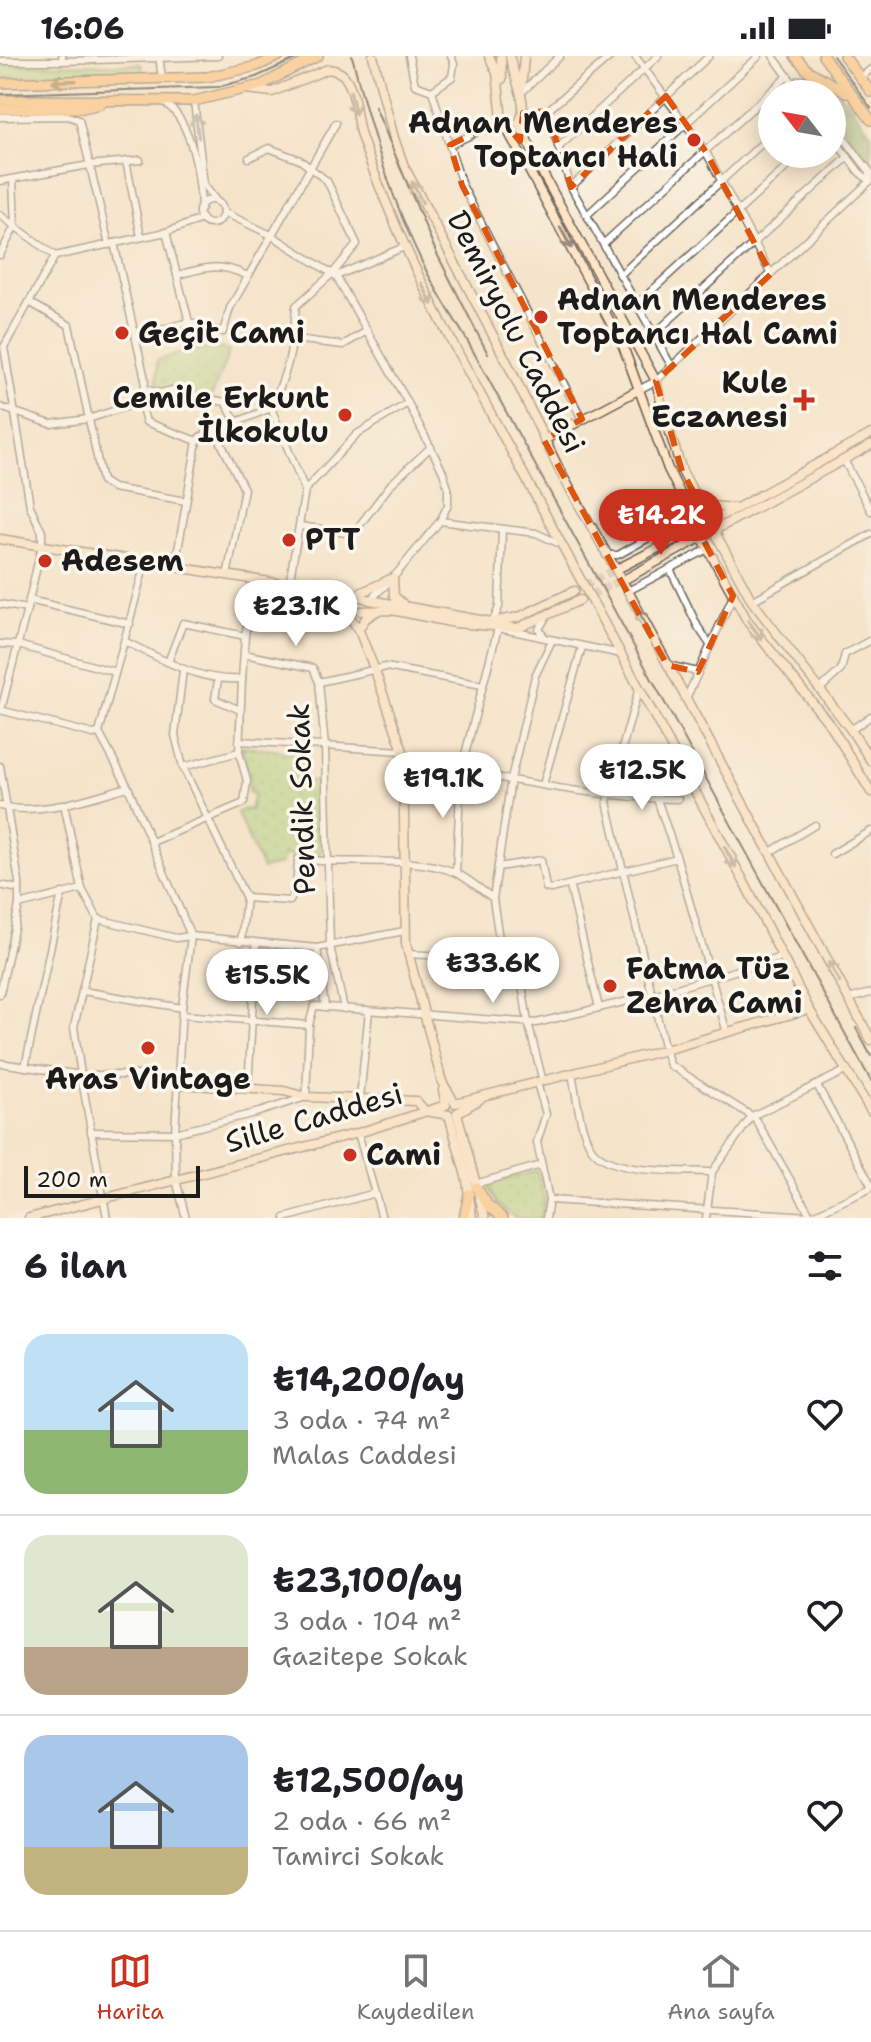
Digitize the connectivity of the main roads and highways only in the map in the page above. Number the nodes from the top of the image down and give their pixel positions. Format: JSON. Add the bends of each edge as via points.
{"nodes":[{"id":1,"x":279,"y":56,"type":"edge"},
{"id":2,"x":318,"y":56,"type":"edge"},
{"id":3,"x":795,"y":56,"type":"edge"},
{"id":4,"x":823,"y":56,"type":"edge"},
{"id":5,"x":844,"y":56,"type":"edge"},
{"id":6,"x":0,"y":83,"type":"edge"},
{"id":7,"x":871,"y":92,"type":"edge"},
{"id":8,"x":0,"y":100,"type":"edge"},
{"id":9,"x":122,"y":100,"type":"junction"},
{"id":10,"x":858,"y":102,"type":"junction"},
{"id":11,"x":0,"y":109,"type":"edge"},
{"id":12,"x":871,"y":120,"type":"edge"},
{"id":13,"x":464,"y":1218,"type":"edge"},
{"id":14,"x":503,"y":1218,"type":"edge"}],
"edges":[{"from":1,"to":6,"type":"main road","one_way":true,"via":[[207,77]]},
{"from":2,"to":9,"type":"main road","via":[[261,85],[194,101]]},
{"from":3,"to":10,"type":"main road","via":[[807,70]]},
{"from":4,"to":10,"type":"main road"},
{"from":5,"to":7,"type":"main road"},
{"from":8,"to":9,"type":"main road"},
{"from":9,"to":11,"type":"main road","via":[[83,108]]},
{"from":10,"to":12,"type":"main road"},
{"from":13,"to":14,"type":"main road","via":[[474,1188]]}]}
